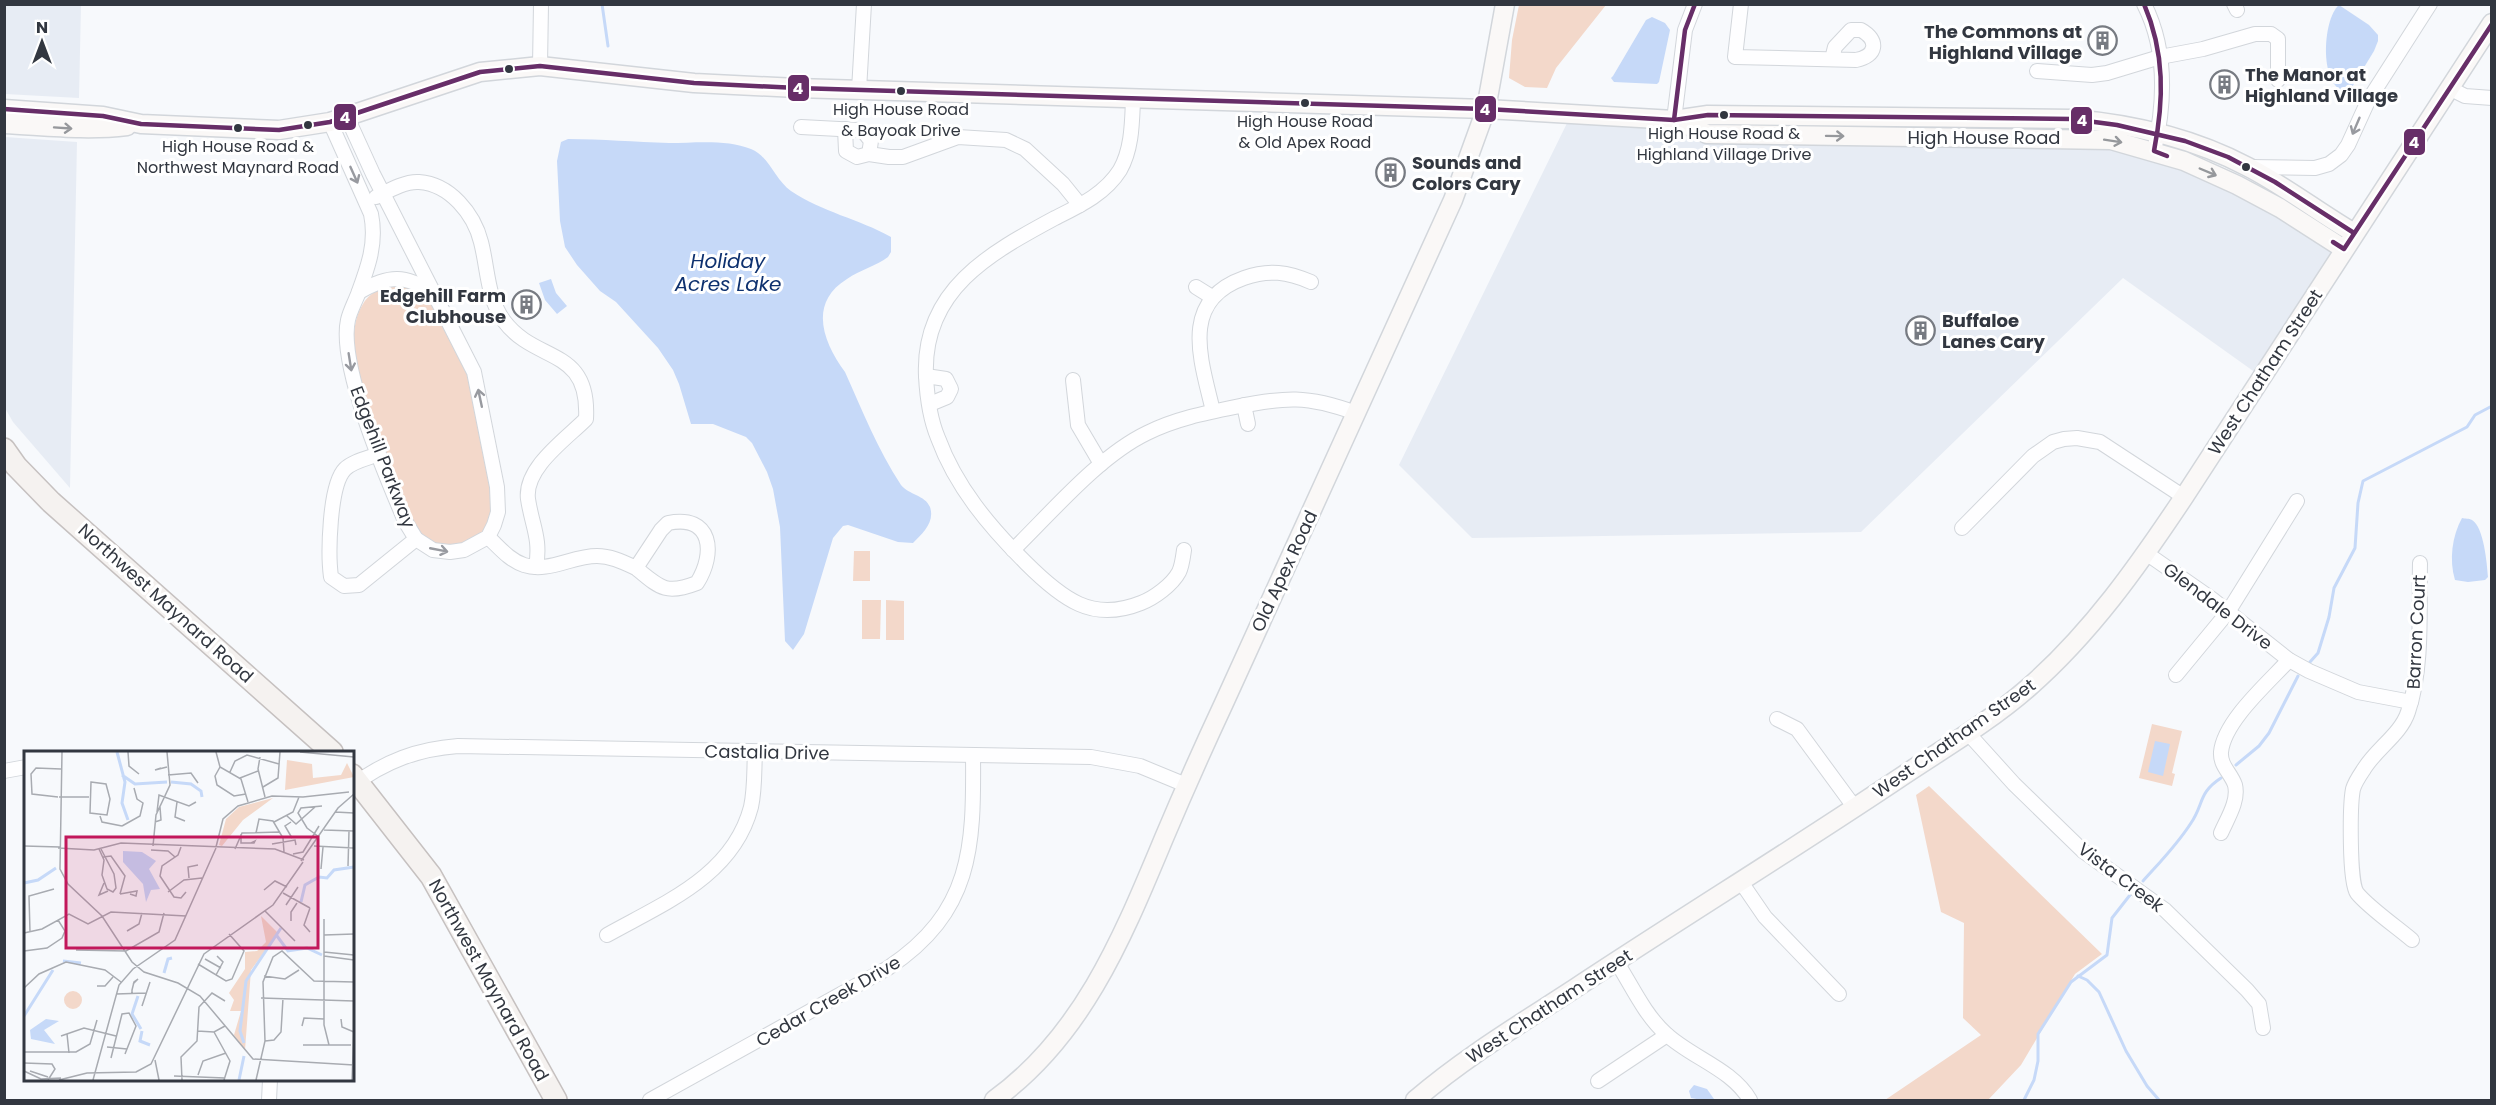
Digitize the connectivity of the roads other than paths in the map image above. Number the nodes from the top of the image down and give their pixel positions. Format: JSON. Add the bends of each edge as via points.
{"nodes":[{"id":1,"x":541,"y":4,"type":"edge"},
{"id":2,"x":864,"y":4,"type":"edge"},
{"id":3,"x":1505,"y":4,"type":"edge"},
{"id":4,"x":1695,"y":4,"type":"edge"},
{"id":5,"x":1741,"y":4,"type":"edge"},
{"id":6,"x":2144,"y":4,"type":"edge"},
{"id":7,"x":2430,"y":4,"type":"edge"},
{"id":8,"x":2492,"y":23,"type":"edge"},
{"id":9,"x":2160,"y":57,"type":"junction"},
{"id":10,"x":1832,"y":59,"type":"dead end"},
{"id":11,"x":540,"y":66,"type":"junction"},
{"id":12,"x":2037,"y":71,"type":"dead end"},
{"id":13,"x":2278,"y":80,"type":"dead end"},
{"id":14,"x":2450,"y":88,"type":"junction"},
{"id":15,"x":859,"y":90,"type":"junction"},
{"id":16,"x":2492,"y":98,"type":"edge"},
{"id":17,"x":1133,"y":100,"type":"junction"},
{"id":18,"x":4,"y":109,"type":"edge"},
{"id":19,"x":1486,"y":109,"type":"junction"},
{"id":20,"x":339,"y":119,"type":"junction"},
{"id":21,"x":1674,"y":120,"type":"junction"},
{"id":22,"x":4,"y":124,"type":"edge"},
{"id":23,"x":141,"y":124,"type":"junction"},
{"id":24,"x":801,"y":127,"type":"dead end"},
{"id":25,"x":845,"y":129,"type":"junction"},
{"id":26,"x":2156,"y":142,"type":"junction"},
{"id":27,"x":869,"y":154,"type":"junction"},
{"id":28,"x":2248,"y":167,"type":"junction"},
{"id":29,"x":383,"y":193,"type":"junction"},
{"id":30,"x":366,"y":202,"type":"junction"},
{"id":31,"x":1080,"y":205,"type":"junction"},
{"id":32,"x":2354,"y":232,"type":"junction"},
{"id":33,"x":2343,"y":249,"type":"junction"},
{"id":34,"x":1311,"y":282,"type":"dead end"},
{"id":35,"x":1196,"y":287,"type":"dead end"},
{"id":36,"x":359,"y":292,"type":"junction"},
{"id":37,"x":435,"y":293,"type":"junction"},
{"id":38,"x":1212,"y":297,"type":"junction"},
{"id":39,"x":926,"y":376,"type":"junction"},
{"id":40,"x":1073,"y":380,"type":"dead end"},
{"id":41,"x":930,"y":404,"type":"junction"},
{"id":42,"x":1244,"y":405,"type":"junction"},
{"id":43,"x":1213,"y":411,"type":"junction"},
{"id":44,"x":1356,"y":413,"type":"junction"},
{"id":45,"x":1248,"y":424,"type":"dead end"},
{"id":46,"x":4,"y":449,"type":"edge"},
{"id":47,"x":379,"y":454,"type":"junction"},
{"id":48,"x":1101,"y":464,"type":"junction"},
{"id":49,"x":2184,"y":497,"type":"junction"},
{"id":50,"x":2297,"y":501,"type":"dead end"},
{"id":51,"x":1962,"y":528,"type":"dead end"},
{"id":52,"x":488,"y":537,"type":"junction"},
{"id":53,"x":416,"y":539,"type":"junction"},
{"id":54,"x":1013,"y":550,"type":"junction"},
{"id":55,"x":1185,"y":550,"type":"dead end"},
{"id":56,"x":2146,"y":553,"type":"junction"},
{"id":57,"x":2420,"y":563,"type":"dead end"},
{"id":58,"x":536,"y":567,"type":"junction"},
{"id":59,"x":636,"y":568,"type":"junction"},
{"id":60,"x":2228,"y":612,"type":"junction"},
{"id":61,"x":2289,"y":660,"type":"junction"},
{"id":62,"x":2176,"y":675,"type":"dead end"},
{"id":63,"x":2411,"y":702,"type":"junction"},
{"id":64,"x":1777,"y":719,"type":"dead end"},
{"id":65,"x":1967,"y":732,"type":"junction"},
{"id":66,"x":330,"y":751,"type":"edge"},
{"id":67,"x":755,"y":752,"type":"junction"},
{"id":68,"x":973,"y":755,"type":"junction"},
{"id":69,"x":24,"y":766,"type":"edge"},
{"id":70,"x":4,"y":771,"type":"edge"},
{"id":71,"x":354,"y":781,"type":"edge"},
{"id":72,"x":1186,"y":786,"type":"junction"},
{"id":73,"x":1855,"y":808,"type":"junction"},
{"id":74,"x":2221,"y":833,"type":"dead end"},
{"id":75,"x":1741,"y":882,"type":"junction"},
{"id":76,"x":607,"y":935,"type":"dead end"},
{"id":77,"x":2412,"y":940,"type":"dead end"},
{"id":78,"x":1616,"y":961,"type":"junction"},
{"id":79,"x":1839,"y":994,"type":"dead end"},
{"id":80,"x":2263,"y":1028,"type":"dead end"},
{"id":81,"x":1667,"y":1035,"type":"junction"},
{"id":82,"x":270,"y":1081,"type":"edge"},
{"id":83,"x":1598,"y":1081,"type":"dead end"},
{"id":84,"x":269,"y":1101,"type":"edge"},
{"id":85,"x":556,"y":1101,"type":"edge"},
{"id":86,"x":650,"y":1101,"type":"edge"},
{"id":87,"x":994,"y":1101,"type":"edge"},
{"id":88,"x":1415,"y":1101,"type":"edge"},
{"id":89,"x":1750,"y":1101,"type":"edge"}],
"edges":[{"from":1,"to":11,"type":"street"},
{"from":2,"to":15,"type":"street"},
{"from":3,"to":19,"type":"main road","name":"Old Apex Road"},
{"from":4,"to":21,"type":"street","via":[[1685,30]]},
{"from":5,"to":10,"type":"street","via":[[1735,57]]},
{"from":6,"to":9,"type":"street"},
{"from":7,"to":28,"type":"street","one_way":true,"via":[[2368,100],[2342,155],[2315,168]]},
{"from":8,"to":14,"type":"main road","name":"West Chatham Street"},
{"from":9,"to":12,"type":"street","via":[[2092,75]]},
{"from":9,"to":13,"type":"street","via":[[2255,34],[2271,34],[2278,42]]},
{"from":9,"to":26,"type":"street","via":[[2162,101]]},
{"from":11,"to":15,"type":"main road","name":"High House Road","via":[[694,83]]},
{"from":11,"to":20,"type":"main road","name":"High House Road","via":[[480,72]]},
{"from":14,"to":16,"type":"street","via":[[2465,96]]},
{"from":14,"to":32,"type":"main road","name":"West Chatham Street"},
{"from":15,"to":17,"type":"main road","name":"High House Road"},
{"from":17,"to":19,"type":"main road","name":"High House Road"},
{"from":17,"to":31,"type":"street","via":[[1129,149],[1121,168],[1106,187]]},
{"from":18,"to":23,"type":"main road","name":"High House Road","via":[[103,116]]},
{"from":19,"to":21,"type":"main road","name":"High House Road"},
{"from":19,"to":44,"type":"main road","name":"Old Apex Road","via":[[1453,200]]},
{"from":20,"to":23,"type":"main road","name":"High House Road","via":[[279,130]]},
{"from":20,"to":29,"type":"street"},
{"from":20,"to":30,"type":"street","name":"Edgehill Parkway","one_way":true},
{"from":21,"to":26,"type":"main road","name":"High House Road","via":[[1708,115],[2072,119],[2123,125]]},
{"from":22,"to":23,"type":"main road","name":"High House Road","one_way":true,"via":[[102,129]]},
{"from":24,"to":25,"type":"street"},
{"from":25,"to":27,"type":"street","via":[[858,130],[868,137],[872,146]]},
{"from":25,"to":27,"type":"street","via":[[844,146],[849,154]]},
{"from":26,"to":28,"type":"main road","name":"High House Road"},
{"from":26,"to":33,"type":"main road","name":"High House Road","one_way":true,"via":[[2259,196]]},
{"from":27,"to":31,"type":"street","via":[[903,157],[958,137],[1006,140],[1024,149]]},
{"from":28,"to":32,"type":"main road","name":"High House Road"},
{"from":29,"to":30,"type":"street"},
{"from":29,"to":37,"type":"street"},
{"from":29,"to":58,"type":"street","via":[[419,182],[442,189],[461,204],[481,240],[496,309],[502,319],[522,339],[570,366],[587,394],[586,419],[530,479],[528,499],[538,540]]},
{"from":30,"to":36,"type":"street","name":"Edgehill Parkway","via":[[374,240]]},
{"from":31,"to":39,"type":"street","via":[[993,253],[957,286],[940,311],[931,337]]},
{"from":32,"to":33,"type":"main road","name":"West Chatham Street"},
{"from":33,"to":49,"type":"main road","name":"West Chatham Street"},
{"from":34,"to":38,"type":"street","via":[[1292,273],[1268,272],[1236,281]]},
{"from":35,"to":38,"type":"street"},
{"from":36,"to":37,"type":"street","via":[[396,278],[417,282]]},
{"from":36,"to":47,"type":"street","name":"Edgehill Parkway","one_way":true,"via":[[348,319],[348,348],[354,383]]},
{"from":52,"to":37,"type":"street","one_way":true,"via":[[495,525],[498,501],[479,391],[469,359]]},
{"from":38,"to":43,"type":"street","via":[[1202,318],[1199,341]]},
{"from":39,"to":41,"type":"street"},
{"from":39,"to":41,"type":"street","via":[[946,379],[951,389],[947,397]]},
{"from":40,"to":48,"type":"street","via":[[1078,425]]},
{"from":41,"to":54,"type":"street","via":[[937,437],[956,477],[984,519]]},
{"from":42,"to":43,"type":"street"},
{"from":42,"to":44,"type":"street","via":[[1301,398]]},
{"from":42,"to":45,"type":"street"},
{"from":43,"to":48,"type":"street","via":[[1146,433]]},
{"from":44,"to":72,"type":"main road","name":"Old Apex Road"},
{"from":46,"to":66,"type":"main road","name":"Northwest Maynard Road","via":[[51,502]]},
{"from":47,"to":53,"type":"street","name":"Edgehill Parkway"},
{"from":47,"to":53,"type":"street","via":[[345,469],[335,486],[331,577],[344,586],[359,585]]},
{"from":48,"to":54,"type":"street"},
{"from":49,"to":51,"type":"street","via":[[2100,442],[2064,439],[2033,456]]},
{"from":49,"to":56,"type":"main road","name":"West Chatham Street"},
{"from":50,"to":60,"type":"street"},
{"from":53,"to":52,"type":"street","name":"Edgehill Parkway","one_way":true,"via":[[433,550],[450,552]]},
{"from":52,"to":58,"type":"street","via":[[512,560]]},
{"from":54,"to":55,"type":"street","via":[[1064,596],[1107,610],[1134,606],[1153,597],[1179,572]]},
{"from":56,"to":60,"type":"street","name":"Glendale Drive"},
{"from":56,"to":65,"type":"main road","name":"West Chatham Street","via":[[2075,643],[2025,690]]},
{"from":57,"to":63,"type":"street","name":"Barron Court","via":[[2415,689]]},
{"from":58,"to":59,"type":"street","via":[[597,556],[617,559]]},
{"from":59,"to":59,"type":"street","via":[[668,523],[687,522],[706,537],[709,555],[697,583],[663,589]]},
{"from":60,"to":61,"type":"street","name":"Glendale Drive"},
{"from":60,"to":62,"type":"street"},
{"from":61,"to":63,"type":"street","name":"Glendale Drive","via":[[2358,692]]},
{"from":61,"to":74,"type":"street","name":"Glendale Drive","via":[[2234,722],[2224,742],[2222,762],[2235,793],[2234,805]]},
{"from":63,"to":77,"type":"street","name":"Barron Court","via":[[2405,721],[2365,767],[2354,788],[2352,869],[2356,892]]},
{"from":64,"to":73,"type":"street","via":[[1797,729]]},
{"from":65,"to":73,"type":"main road","name":"West Chatham Street"},
{"from":65,"to":80,"type":"street","name":"Vista Creek","via":[[2083,851],[2165,910],[2247,990],[2259,1004]]},
{"from":67,"to":68,"type":"street","name":"Castalia Drive"},
{"from":67,"to":71,"type":"street","name":"Castalia Drive","via":[[442,747],[395,760]]},
{"from":67,"to":76,"type":"street","via":[[751,807],[736,843],[720,864],[683,893]]},
{"from":68,"to":72,"type":"street","name":"Castalia Drive","via":[[1103,758],[1140,766]]},
{"from":68,"to":86,"type":"street","name":"Cedar Creek Drive","via":[[968,859],[953,899],[923,941],[888,968]]},
{"from":69,"to":70,"type":"street"},
{"from":71,"to":85,"type":"main road","name":"Northwest Maynard Road","via":[[431,876]]},
{"from":72,"to":87,"type":"main road","name":"Old Apex Road","via":[[1138,901],[1095,988],[1051,1051]]},
{"from":73,"to":75,"type":"main road","name":"West Chatham Street"},
{"from":75,"to":78,"type":"main road","name":"West Chatham Street"},
{"from":75,"to":79,"type":"street","via":[[1765,916]]},
{"from":78,"to":81,"type":"street","via":[[1652,1019]]},
{"from":78,"to":88,"type":"main road","name":"West Chatham Street","via":[[1497,1039]]},
{"from":81,"to":83,"type":"street"},
{"from":81,"to":89,"type":"street","via":[[1741,1086]]},
{"from":82,"to":84,"type":"street"}]}
